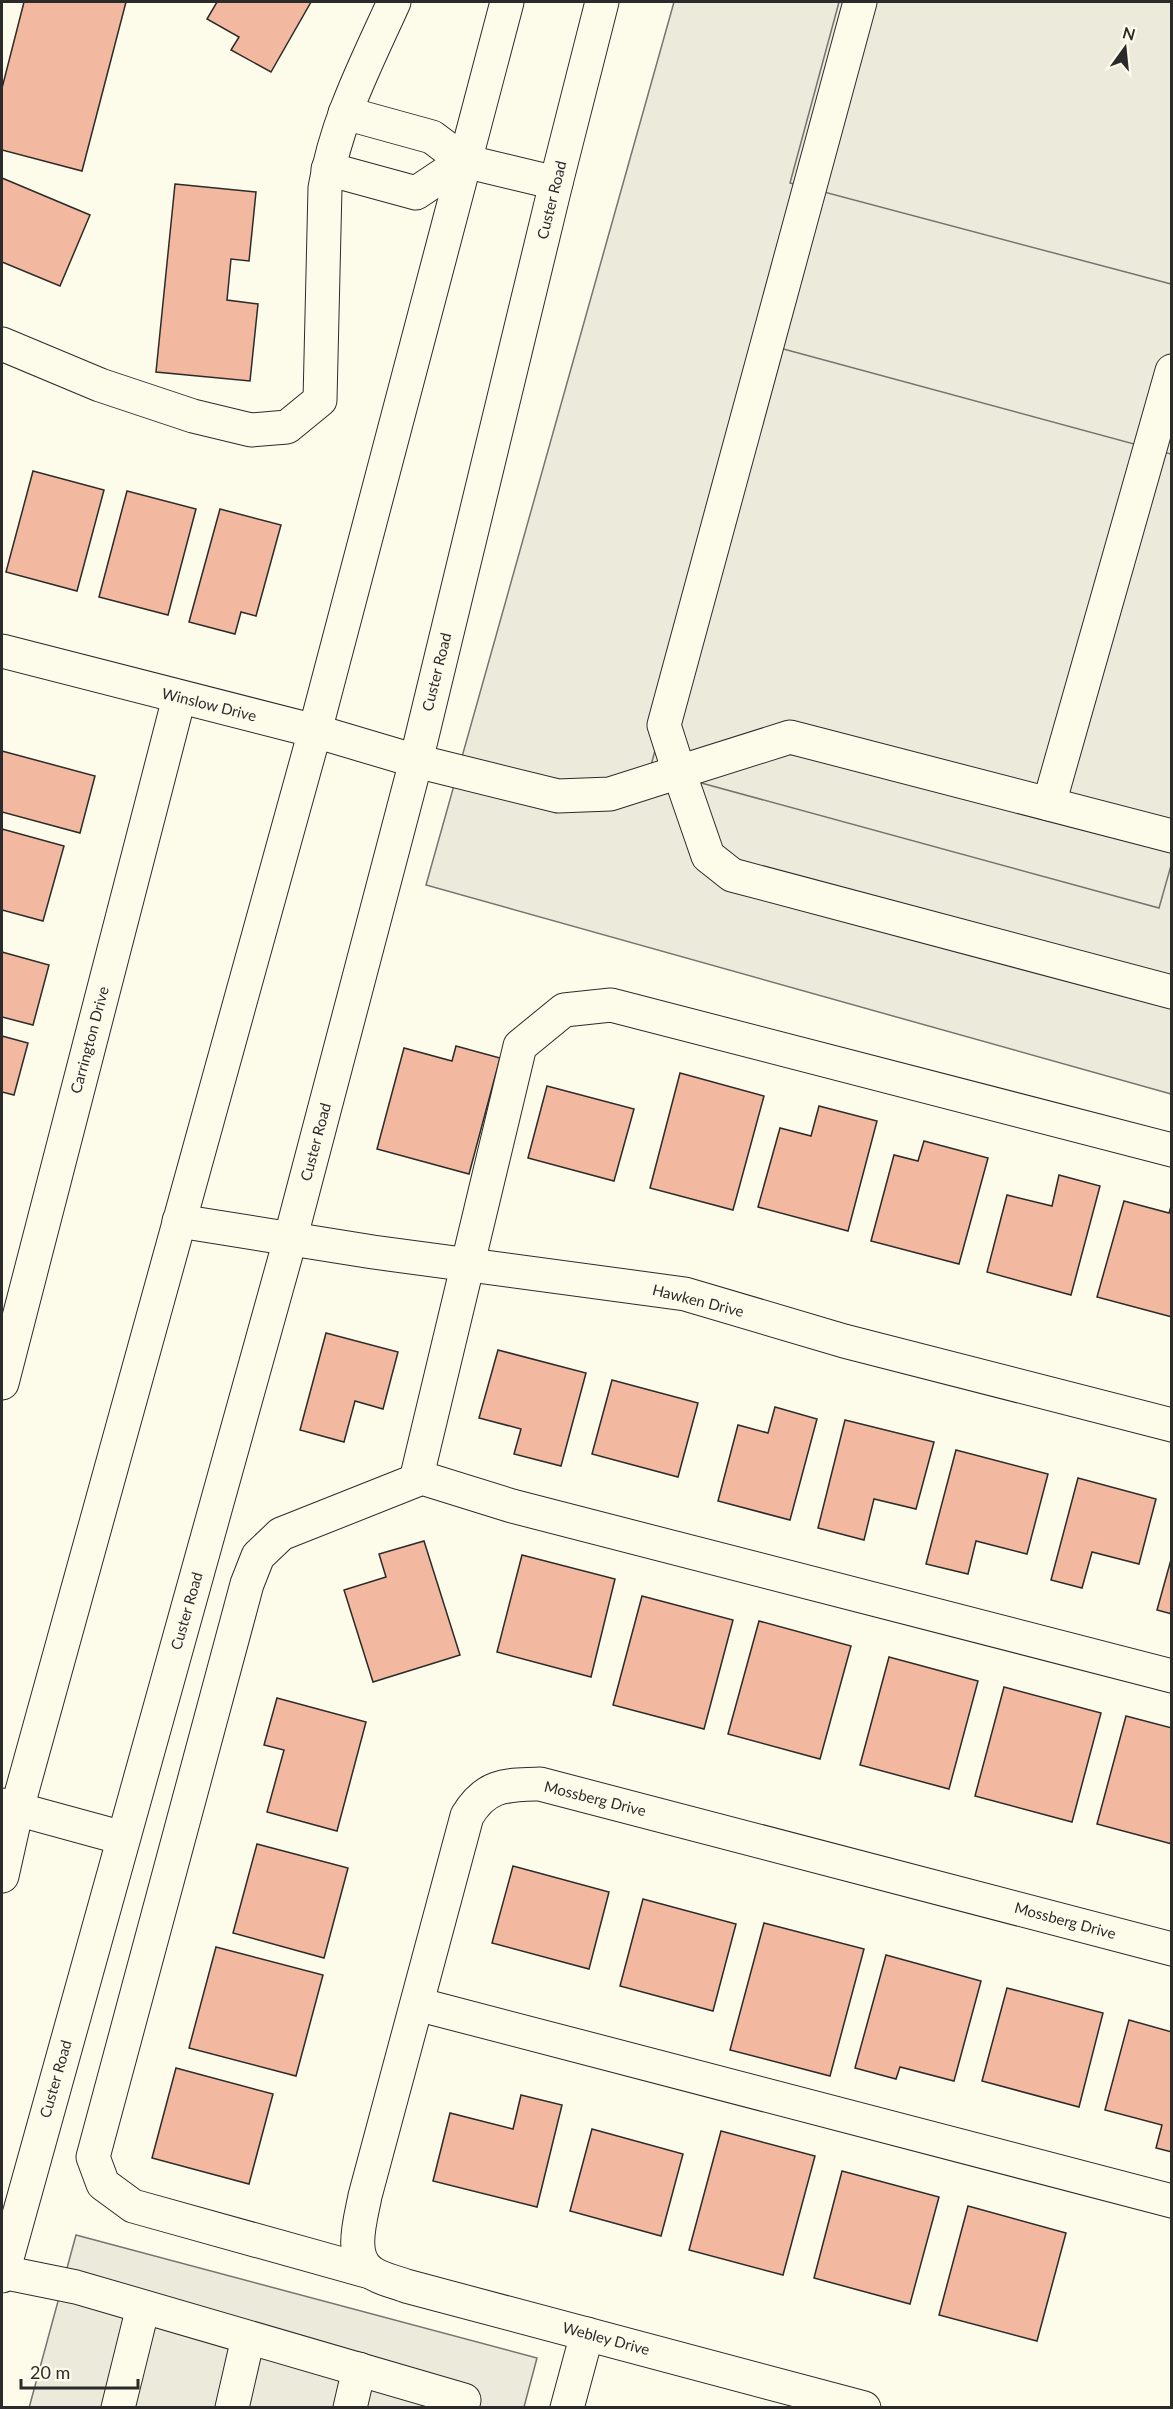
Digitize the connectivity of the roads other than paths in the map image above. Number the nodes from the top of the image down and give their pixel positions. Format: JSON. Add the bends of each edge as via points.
{"nodes":[{"id":1,"x":394,"y":2,"type":"edge"},
{"id":2,"x":507,"y":2,"type":"edge"},
{"id":3,"x":602,"y":2,"type":"edge"},
{"id":4,"x":860,"y":2,"type":"edge"},
{"id":5,"x":345,"y":112,"type":"junction"},
{"id":6,"x":464,"y":161,"type":"junction"},
{"id":7,"x":328,"y":169,"type":"junction"},
{"id":8,"x":556,"y":183,"type":"junction"},
{"id":9,"x":2,"y":344,"type":"edge"},
{"id":10,"x":1172,"y":371,"type":"edge"},
{"id":11,"x":2,"y":651,"type":"edge"},
{"id":12,"x":179,"y":698,"type":"junction"},
{"id":13,"x":315,"y":731,"type":"junction"},
{"id":14,"x":416,"y":761,"type":"junction"},
{"id":15,"x":679,"y":772,"type":"junction"},
{"id":16,"x":1049,"y":804,"type":"junction"},
{"id":17,"x":1172,"y":836,"type":"edge"},
{"id":18,"x":1172,"y":992,"type":"edge"},
{"id":19,"x":1172,"y":1150,"type":"edge"},
{"id":20,"x":179,"y":1221,"type":"junction"},
{"id":21,"x":290,"y":1240,"type":"junction"},
{"id":22,"x":468,"y":1266,"type":"junction"},
{"id":23,"x":2,"y":1383,"type":"edge"},
{"id":24,"x":1172,"y":1425,"type":"edge"},
{"id":25,"x":416,"y":1480,"type":"junction"},
{"id":26,"x":1172,"y":1676,"type":"edge"},
{"id":27,"x":9,"y":1807,"type":"edge"},
{"id":28,"x":123,"y":1838,"type":"junction"},
{"id":29,"x":2,"y":1876,"type":"edge"},
{"id":30,"x":1172,"y":1949,"type":"edge"},
{"id":31,"x":417,"y":2004,"type":"junction"},
{"id":32,"x":1172,"y":2201,"type":"edge"},
{"id":33,"x":364,"y":2263,"type":"junction"},
{"id":34,"x":2,"y":2274,"type":"edge"},
{"id":35,"x":143,"y":2307,"type":"junction"},
{"id":36,"x":587,"y":2334,"type":"junction"},
{"id":37,"x":248,"y":2338,"type":"junction"},
{"id":38,"x":360,"y":2369,"type":"junction"},
{"id":39,"x":844,"y":2405,"type":"edge"},
{"id":40,"x":118,"y":2408,"type":"edge"},
{"id":41,"x":232,"y":2408,"type":"edge"},
{"id":42,"x":350,"y":2408,"type":"edge"},
{"id":43,"x":462,"y":2408,"type":"edge"},
{"id":44,"x":567,"y":2408,"type":"edge"}],
"edges":[{"from":1,"to":5,"type":"main road"},
{"from":2,"to":6,"type":"main road"},
{"from":3,"to":8,"type":"main road","name":"Custer Road"},
{"from":4,"to":15,"type":"main road","via":[[664,725]]},
{"from":5,"to":6,"type":"main road","via":[[432,137]]},
{"from":5,"to":7,"type":"main road"},
{"from":6,"to":7,"type":"main road","via":[[416,193]]},
{"from":6,"to":8,"type":"main road"},
{"from":6,"to":13,"type":"main road"},
{"from":7,"to":9,"type":"main road","via":[[320,400],[287,427],[251,430],[193,416],[100,385]]},
{"from":8,"to":14,"type":"main road","name":"Custer Road"},
{"from":10,"to":16,"type":"main road"},
{"from":11,"to":12,"type":"main road","name":"Winslow Drive"},
{"from":12,"to":13,"type":"main road","name":"Winslow Drive"},
{"from":12,"to":23,"type":"main road","name":"Carrington Drive"},
{"from":13,"to":14,"type":"main road","name":"Winslow Drive"},
{"from":13,"to":20,"type":"main road"},
{"from":14,"to":15,"type":"main road","name":"Winslow Drive","via":[[558,796],[610,794]]},
{"from":14,"to":21,"type":"main road","name":"Custer Road"},
{"from":15,"to":16,"type":"main road","name":"Winslow Drive","via":[[790,737]]},
{"from":15,"to":18,"type":"main road","via":[[708,856],[732,875]]},
{"from":16,"to":17,"type":"main road","name":"Winslow Drive"},
{"from":19,"to":22,"type":"main road","via":[[611,1005],[564,1010],[520,1046]]},
{"from":20,"to":21,"type":"main road","name":"Hawken Drive"},
{"from":20,"to":27,"type":"main road"},
{"from":21,"to":22,"type":"main road","name":"Hawken Drive"},
{"from":21,"to":28,"type":"main road","name":"Custer Road"},
{"from":22,"to":24,"type":"main road","name":"Hawken Drive","via":[[685,1294],[844,1341]]},
{"from":22,"to":25,"type":"main road"},
{"from":25,"to":26,"type":"main road","via":[[422,1478],[512,1506]]},
{"from":25,"to":33,"type":"main road","name":"Webley Drive","via":[[281,1534],[258,1556],[247,1584],[93,2157],[103,2184],[133,2206]]},
{"from":27,"to":28,"type":"main road"},
{"from":27,"to":29,"type":"main road"},
{"from":28,"to":34,"type":"main road","name":"Custer Road"},
{"from":30,"to":31,"type":"main road","name":"Mossberg Drive","via":[[540,1784],[519,1785],[490,1790],[468,1816]]},
{"from":31,"to":32,"type":"main road"},
{"from":31,"to":33,"type":"main road","name":"Mossberg Drive","via":[[365,2196],[358,2232]]},
{"from":33,"to":36,"type":"main road","name":"Webley Drive","via":[[406,2286]]},
{"from":34,"to":35,"type":"main road","via":[[76,2288]]},
{"from":35,"to":37,"type":"main road"},
{"from":35,"to":40,"type":"main road"},
{"from":36,"to":39,"type":"main road","name":"Webley Drive"},
{"from":36,"to":44,"type":"main road"},
{"from":37,"to":38,"type":"main road"},
{"from":37,"to":41,"type":"main road"},
{"from":38,"to":42,"type":"main road"},
{"from":38,"to":43,"type":"main road","via":[[464,2400]]}]}
